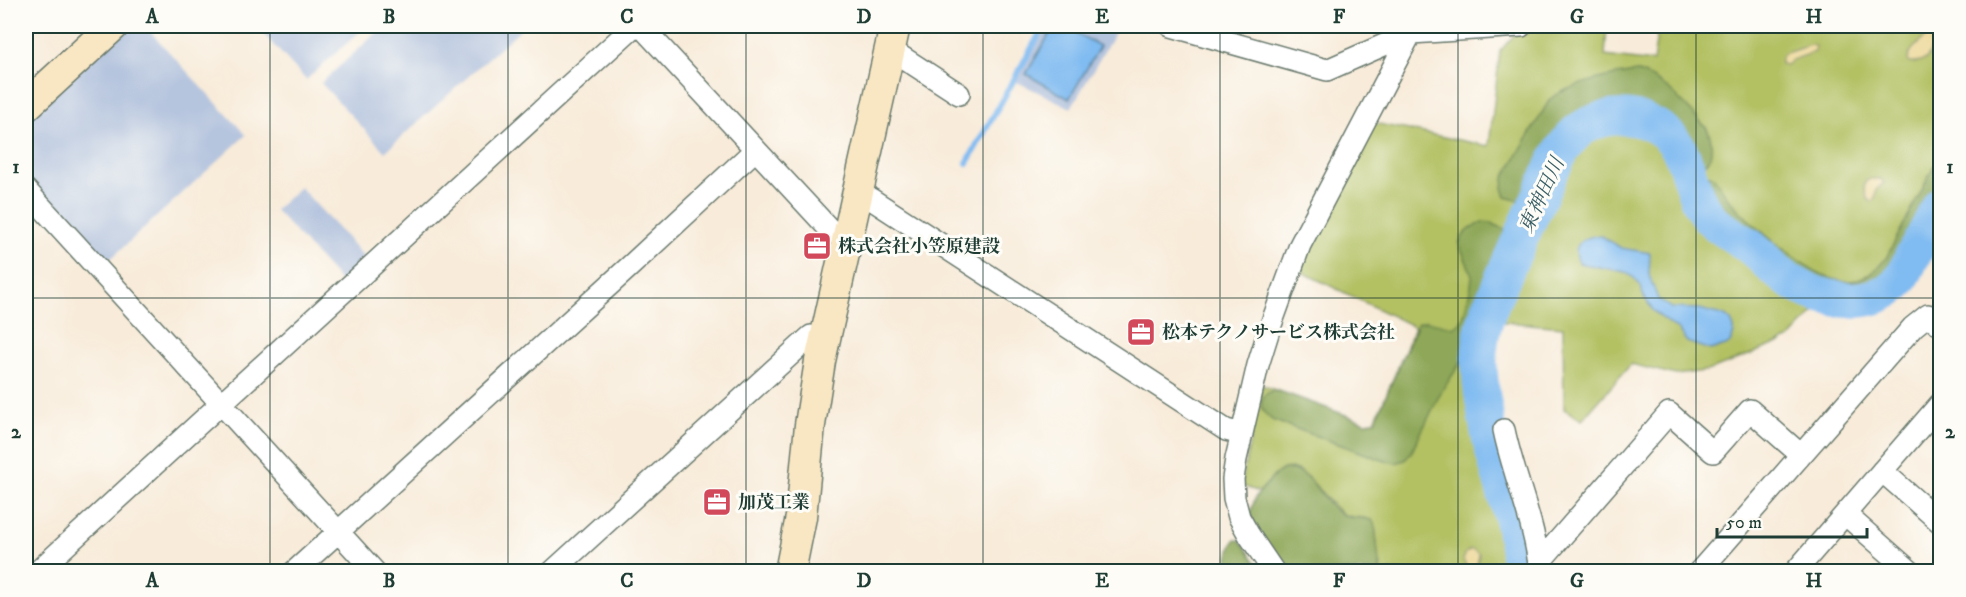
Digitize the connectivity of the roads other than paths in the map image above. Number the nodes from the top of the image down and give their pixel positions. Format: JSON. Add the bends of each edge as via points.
{"nodes":[{"id":1,"x":113,"y":26,"type":"edge"},
{"id":2,"x":634,"y":26,"type":"edge"},
{"id":3,"x":641,"y":26,"type":"edge"},
{"id":4,"x":1171,"y":26,"type":"edge"},
{"id":5,"x":1521,"y":26,"type":"edge"},
{"id":6,"x":1411,"y":29,"type":"edge"},
{"id":7,"x":892,"y":39,"type":"edge"},
{"id":8,"x":960,"y":94,"type":"dead end"},
{"id":9,"x":26,"y":106,"type":"edge"},
{"id":10,"x":755,"y":150,"type":"junction"},
{"id":11,"x":26,"y":190,"type":"edge"},
{"id":12,"x":856,"y":196,"type":"junction"},
{"id":13,"x":847,"y":237,"type":"junction"},
{"id":14,"x":1941,"y":325,"type":"edge"},
{"id":15,"x":824,"y":339,"type":"junction"},
{"id":16,"x":221,"y":403,"type":"junction"},
{"id":17,"x":1941,"y":404,"type":"edge"},
{"id":18,"x":1504,"y":430,"type":"dead end"},
{"id":19,"x":1242,"y":434,"type":"junction"},
{"id":20,"x":1801,"y":455,"type":"junction"},
{"id":21,"x":1882,"y":471,"type":"junction"},
{"id":22,"x":1845,"y":514,"type":"junction"},
{"id":23,"x":1941,"y":522,"type":"edge"},
{"id":24,"x":338,"y":531,"type":"junction"},
{"id":25,"x":1539,"y":565,"type":"edge"},
{"id":26,"x":37,"y":572,"type":"edge"},
{"id":27,"x":294,"y":572,"type":"edge"},
{"id":28,"x":375,"y":572,"type":"edge"},
{"id":29,"x":552,"y":572,"type":"edge"},
{"id":30,"x":790,"y":572,"type":"edge"},
{"id":31,"x":1274,"y":572,"type":"edge"},
{"id":32,"x":1699,"y":572,"type":"edge"},
{"id":33,"x":1795,"y":572,"type":"edge"},
{"id":34,"x":1911,"y":572,"type":"edge"}],
"edges":[{"from":1,"to":9,"type":"street"},
{"from":2,"to":16,"type":"street"},
{"from":3,"to":10,"type":"street"},
{"from":4,"to":6,"type":"street","via":[[1327,70]]},
{"from":5,"to":6,"type":"street"},
{"from":6,"to":19,"type":"street","via":[[1300,246],[1262,349]]},
{"from":7,"to":8,"type":"street","via":[[899,55]]},
{"from":7,"to":12,"type":"street"},
{"from":10,"to":13,"type":"street","via":[[832,233]]},
{"from":10,"to":24,"type":"street"},
{"from":11,"to":16,"type":"street"},
{"from":12,"to":13,"type":"street"},
{"from":12,"to":19,"type":"street","via":[[871,199],[1226,430]]},
{"from":13,"to":15,"type":"street"},
{"from":14,"to":20,"type":"street","via":[[1928,315],[1913,327]]},
{"from":15,"to":29,"type":"street","via":[[811,336]]},
{"from":15,"to":30,"type":"street"},
{"from":16,"to":24,"type":"street"},
{"from":16,"to":26,"type":"street"},
{"from":17,"to":21,"type":"street"},
{"from":18,"to":25,"type":"street"},
{"from":19,"to":31,"type":"street","via":[[1233,479],[1234,498],[1239,517]]},
{"from":20,"to":25,"type":"street","via":[[1749,410],[1713,452],[1669,413]]},
{"from":20,"to":32,"type":"street"},
{"from":21,"to":22,"type":"street"},
{"from":21,"to":23,"type":"street"},
{"from":22,"to":33,"type":"street"},
{"from":22,"to":34,"type":"street"},
{"from":24,"to":27,"type":"street"},
{"from":24,"to":28,"type":"street"}]}
